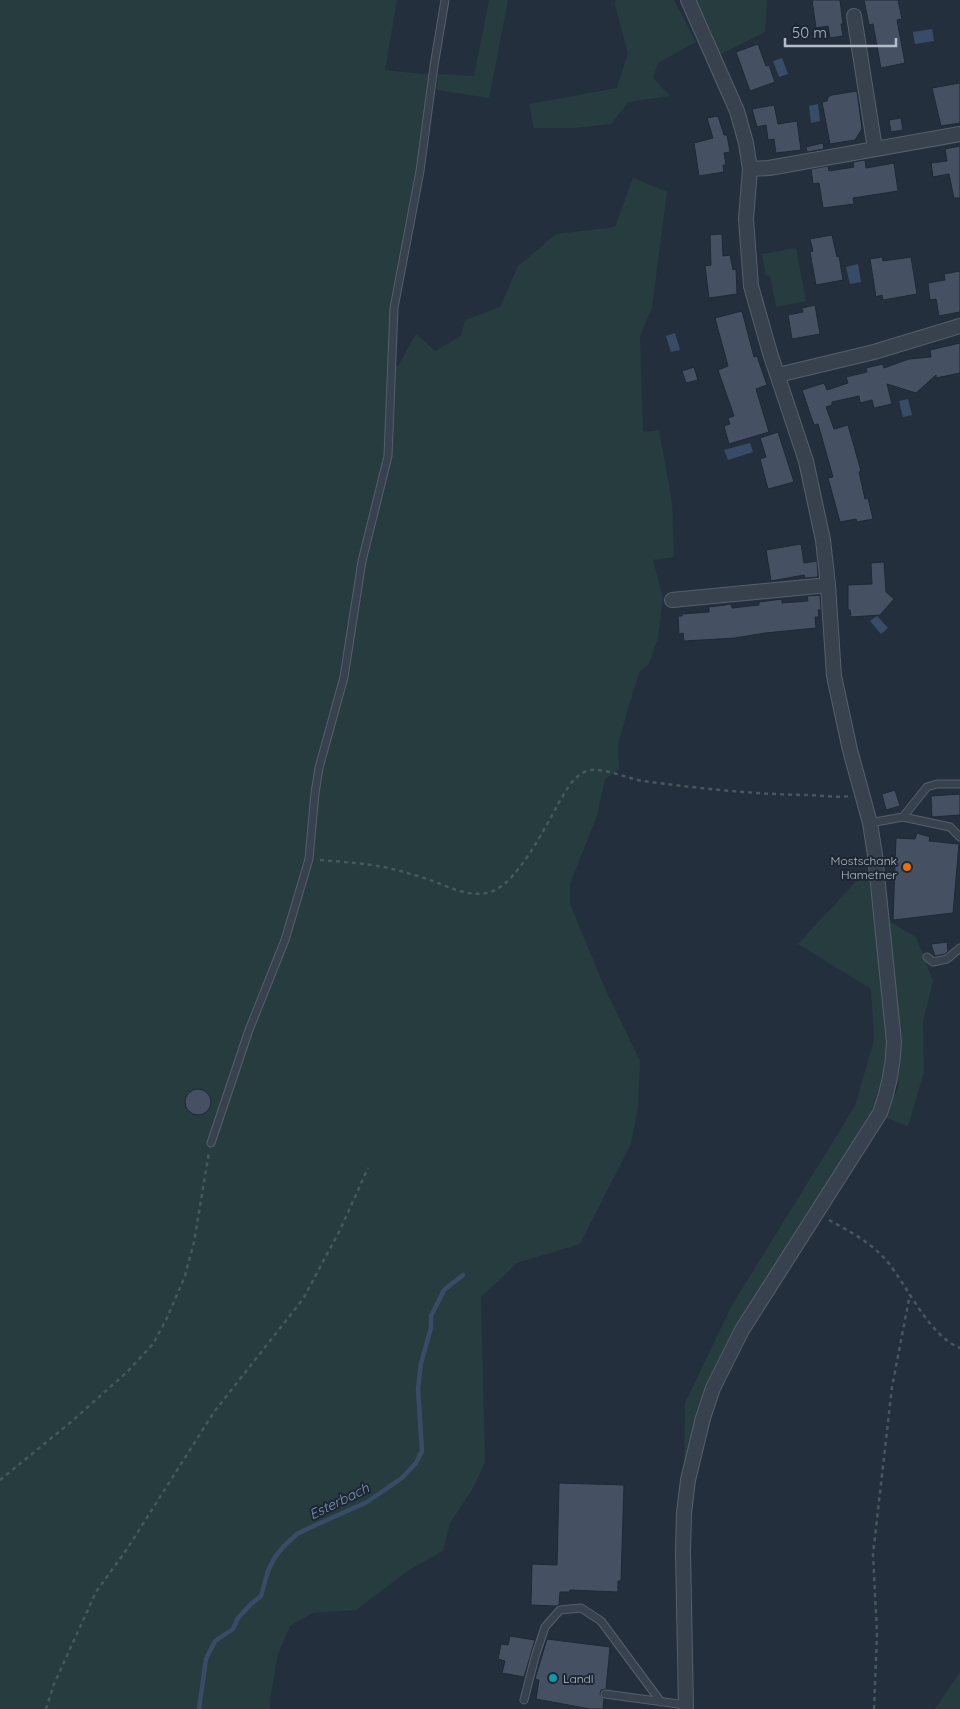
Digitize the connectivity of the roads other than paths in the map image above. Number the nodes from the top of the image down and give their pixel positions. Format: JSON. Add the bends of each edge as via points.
{"nodes":[{"id":1,"x":445,"y":0,"type":"edge"},
{"id":2,"x":688,"y":0,"type":"edge"},
{"id":3,"x":854,"y":16,"type":"dead end"},
{"id":4,"x":960,"y":134,"type":"edge"},
{"id":5,"x":875,"y":149,"type":"junction"},
{"id":6,"x":750,"y":169,"type":"junction"},
{"id":7,"x":960,"y":326,"type":"edge"},
{"id":8,"x":778,"y":375,"type":"junction"},
{"id":9,"x":828,"y":585,"type":"junction"},
{"id":10,"x":672,"y":600,"type":"dead end"},
{"id":11,"x":960,"y":784,"type":"edge"},
{"id":12,"x":903,"y":817,"type":"junction"},
{"id":13,"x":870,"y":823,"type":"junction"},
{"id":14,"x":960,"y":837,"type":"edge"},
{"id":15,"x":960,"y":948,"type":"edge"},
{"id":16,"x":927,"y":957,"type":"dead end"},
{"id":17,"x":211,"y":1143,"type":"road end"},
{"id":18,"x":605,"y":1694,"type":"dead end"},
{"id":19,"x":524,"y":1700,"type":"dead end"},
{"id":20,"x":661,"y":1702,"type":"junction"},
{"id":21,"x":686,"y":1707,"type":"edge"}],
"edges":[{"from":1,"to":17,"type":"lane","via":[[420,171],[394,308],[388,456],[362,561],[344,677],[319,768],[309,859],[285,940],[249,1030]]},
{"from":2,"to":6,"type":"street","via":[[737,111]]},
{"from":3,"to":5,"type":"street"},
{"from":4,"to":5,"type":"street"},
{"from":5,"to":6,"type":"street"},
{"from":6,"to":8,"type":"street","via":[[746,218],[751,286]]},
{"from":7,"to":8,"type":"street","via":[[874,352]]},
{"from":8,"to":9,"type":"street","via":[[816,499]]},
{"from":9,"to":10,"type":"street"},
{"from":9,"to":13,"type":"street","via":[[834,676]]},
{"from":11,"to":12,"type":"lane","via":[[937,784],[927,788]]},
{"from":12,"to":13,"type":"lane"},
{"from":12,"to":14,"type":"lane","via":[[950,827]]},
{"from":13,"to":21,"type":"street","via":[[892,1016],[893,1067],[888,1094],[880,1113],[742,1330],[713,1388],[688,1480],[684,1523]]},
{"from":15,"to":16,"type":"lane","via":[[947,959],[933,962]]},
{"from":18,"to":20,"type":"lane"},
{"from":19,"to":20,"type":"lane","via":[[545,1627],[560,1610],[581,1608],[601,1620]]},
{"from":20,"to":21,"type":"lane"}]}
